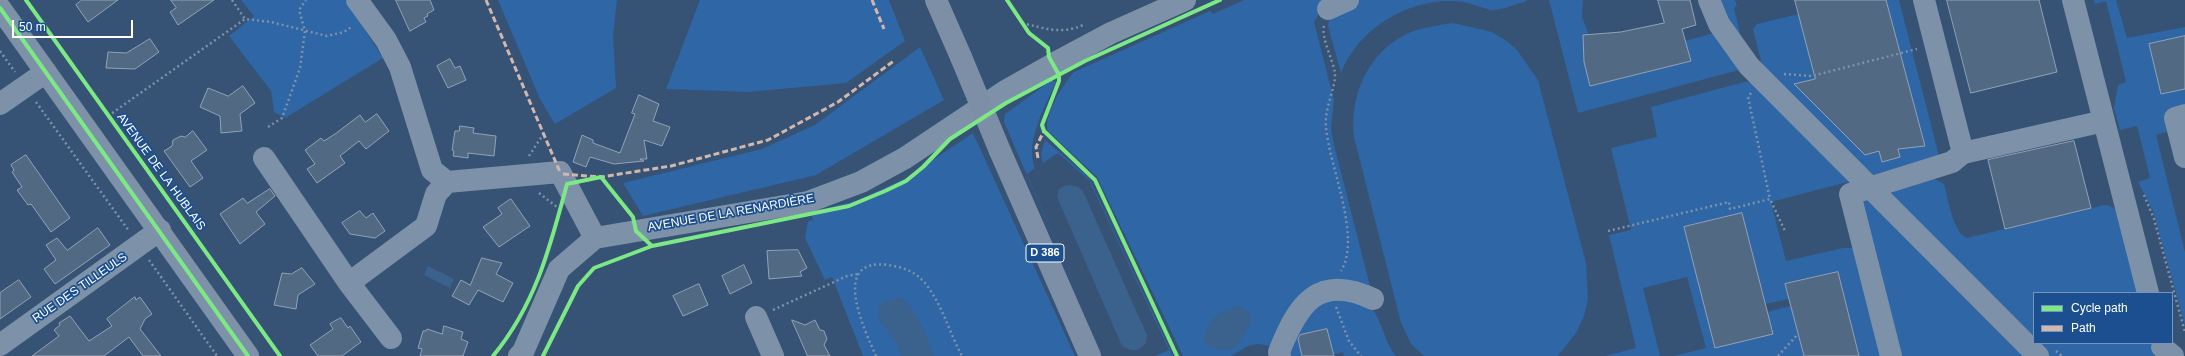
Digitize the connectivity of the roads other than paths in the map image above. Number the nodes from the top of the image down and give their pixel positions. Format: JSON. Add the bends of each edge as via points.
{"nodes":[{"id":1,"x":936,"y":0,"type":"edge"},
{"id":2,"x":1185,"y":0,"type":"edge"},
{"id":3,"x":1709,"y":0,"type":"edge"},
{"id":4,"x":1924,"y":0,"type":"edge"},
{"id":5,"x":2073,"y":0,"type":"edge"},
{"id":6,"x":0,"y":8,"type":"edge"},
{"id":7,"x":363,"y":8,"type":"edge"},
{"id":8,"x":46,"y":72,"type":"junction"},
{"id":9,"x":0,"y":104,"type":"edge"},
{"id":10,"x":2185,"y":115,"type":"edge"},
{"id":11,"x":2104,"y":121,"type":"junction"},
{"id":12,"x":2184,"y":146,"type":"edge"},
{"id":13,"x":1963,"y":153,"type":"junction"},
{"id":14,"x":264,"y":158,"type":"dead end"},
{"id":15,"x":447,"y":182,"type":"junction"},
{"id":16,"x":1870,"y":188,"type":"junction"},
{"id":17,"x":160,"y":230,"type":"junction"},
{"id":18,"x":595,"y":238,"type":"junction"},
{"id":19,"x":349,"y":283,"type":"junction"},
{"id":20,"x":2148,"y":292,"type":"edge"},
{"id":21,"x":1373,"y":299,"type":"dead end"},
{"id":22,"x":756,"y":317,"type":"road end"},
{"id":23,"x":391,"y":338,"type":"dead end"},
{"id":24,"x":0,"y":345,"type":"edge"},
{"id":25,"x":524,"y":354,"type":"edge"},
{"id":26,"x":248,"y":356,"type":"edge"},
{"id":27,"x":773,"y":356,"type":"edge"},
{"id":28,"x":1090,"y":356,"type":"edge"},
{"id":29,"x":1280,"y":356,"type":"edge"},
{"id":30,"x":1891,"y":356,"type":"edge"},
{"id":31,"x":2038,"y":356,"type":"edge"}],
"edges":[{"from":1,"to":28,"type":"main road","number":"D 386","bridge":true},
{"from":2,"to":18,"type":"street","name":"AVENUE DE LA RENARDIÈRE","via":[[1111,33],[1006,90],[905,158],[861,182],[808,202]]},
{"from":3,"to":16,"type":"street","via":[[1719,24],[1749,66]]},
{"from":4,"to":13,"type":"street"},
{"from":5,"to":11,"type":"street"},
{"from":6,"to":8,"type":"street"},
{"from":7,"to":15,"type":"street","via":[[386,40],[400,67],[432,170]]},
{"from":8,"to":9,"type":"street"},
{"from":8,"to":17,"type":"street"},
{"from":10,"to":12,"type":"street","via":[[2175,118]]},
{"from":11,"to":13,"type":"street"},
{"from":11,"to":20,"type":"street"},
{"from":13,"to":16,"type":"street","via":[[1952,162]]},
{"from":14,"to":19,"type":"street"},
{"from":15,"to":18,"type":"street","via":[[564,178]]},
{"from":15,"to":19,"type":"street","via":[[436,194],[426,226]]},
{"from":16,"to":30,"type":"street","via":[[1850,194]]},
{"from":16,"to":31,"type":"street"},
{"from":17,"to":24,"type":"street","name":"RUE DES TILLEULS"},
{"from":17,"to":26,"type":"street"},
{"from":18,"to":25,"type":"street","via":[[559,269]]},
{"from":19,"to":23,"type":"street"},
{"from":21,"to":29,"type":"street","via":[[1359,293],[1330,289],[1308,301],[1287,332],[1279,352]]},
{"from":22,"to":27,"type":"street"}]}
